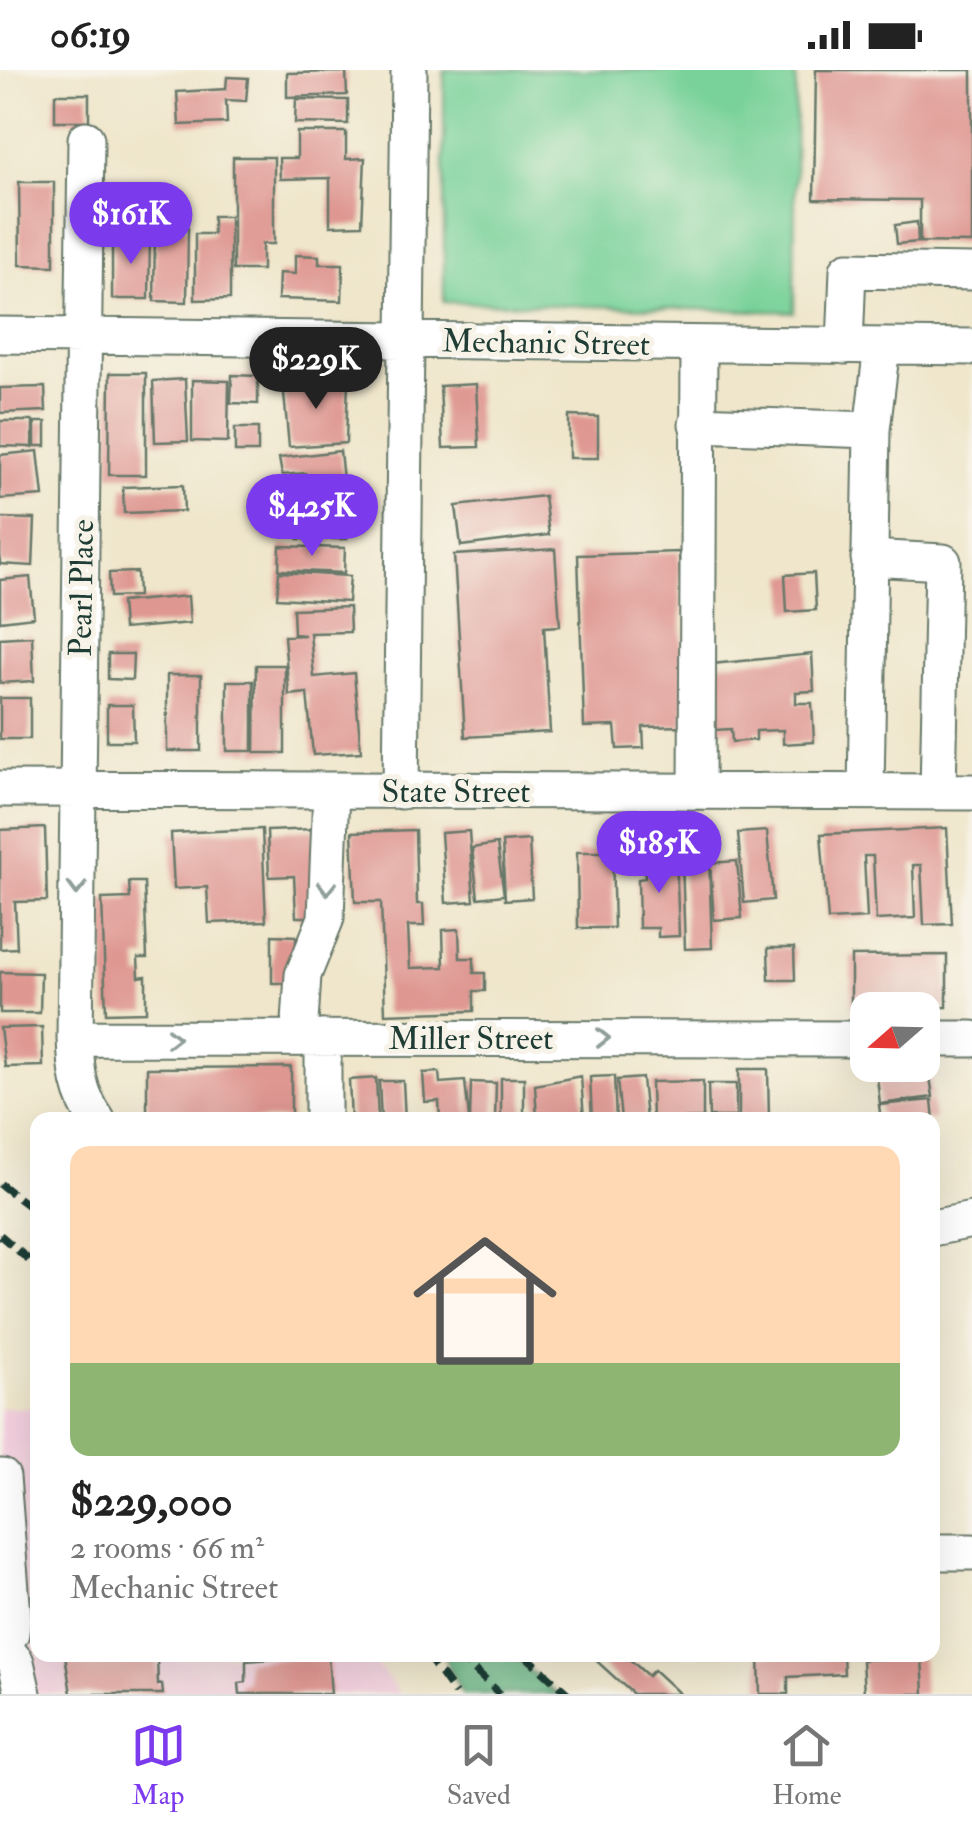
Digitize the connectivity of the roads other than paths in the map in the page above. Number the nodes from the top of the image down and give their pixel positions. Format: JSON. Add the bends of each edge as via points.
{"nodes":[{"id":1,"x":410,"y":70,"type":"edge"},
{"id":2,"x":86,"y":139,"type":"dead end"},
{"id":3,"x":972,"y":272,"type":"edge"},
{"id":4,"x":0,"y":334,"type":"edge"},
{"id":5,"x":84,"y":336,"type":"junction"},
{"id":6,"x":406,"y":340,"type":"junction"},
{"id":7,"x":699,"y":344,"type":"junction"},
{"id":8,"x":845,"y":346,"type":"junction"},
{"id":9,"x":882,"y":346,"type":"junction"},
{"id":10,"x":972,"y":348,"type":"edge"},
{"id":11,"x":697,"y":424,"type":"junction"},
{"id":12,"x":872,"y":430,"type":"junction"},
{"id":13,"x":869,"y":558,"type":"junction"},
{"id":14,"x":957,"y":584,"type":"edge"},
{"id":15,"x":0,"y":789,"type":"edge"},
{"id":16,"x":79,"y":790,"type":"junction"},
{"id":17,"x":331,"y":791,"type":"junction"},
{"id":18,"x":401,"y":791,"type":"junction"},
{"id":19,"x":697,"y":791,"type":"junction"},
{"id":20,"x":866,"y":792,"type":"junction"},
{"id":21,"x":955,"y":792,"type":"edge"},
{"id":22,"x":75,"y":1038,"type":"junction"},
{"id":23,"x":311,"y":1038,"type":"junction"},
{"id":24,"x":850,"y":1039,"type":"edge"},
{"id":25,"x":940,"y":1039,"type":"edge"},
{"id":26,"x":972,"y":1039,"type":"edge"},
{"id":27,"x":91,"y":1112,"type":"edge"},
{"id":28,"x":322,"y":1112,"type":"edge"},
{"id":29,"x":972,"y":1220,"type":"edge"},
{"id":30,"x":940,"y":1226,"type":"edge"},
{"id":31,"x":2,"y":1477,"type":"edge"},
{"id":32,"x":940,"y":1552,"type":"edge"},
{"id":33,"x":972,"y":1552,"type":"edge"},
{"id":34,"x":2,"y":1644,"type":"edge"},
{"id":35,"x":23,"y":1694,"type":"edge"}],
"edges":[{"from":1,"to":6,"type":"street"},
{"from":2,"to":5,"type":"street","name":"Pearl Place"},
{"from":3,"to":8,"type":"street","via":[[848,270]]},
{"from":4,"to":5,"type":"street","name":"Mechanic Street"},
{"from":5,"to":6,"type":"street","name":"Mechanic Street"},
{"from":5,"to":16,"type":"street","name":"Pearl Place"},
{"from":6,"to":7,"type":"street","name":"Mechanic Street"},
{"from":6,"to":18,"type":"street"},
{"from":7,"to":8,"type":"street","name":"Mechanic Street"},
{"from":7,"to":11,"type":"street"},
{"from":8,"to":9,"type":"street","name":"Mechanic Street"},
{"from":9,"to":10,"type":"street","name":"Mechanic Street"},
{"from":9,"to":12,"type":"street"},
{"from":11,"to":12,"type":"street"},
{"from":11,"to":19,"type":"street"},
{"from":12,"to":13,"type":"street"},
{"from":13,"to":14,"type":"street","via":[[943,562]]},
{"from":13,"to":20,"type":"street"},
{"from":14,"to":21,"type":"street"},
{"from":15,"to":16,"type":"street","name":"State Street"},
{"from":16,"to":17,"type":"street","name":"State Street"},
{"from":16,"to":22,"type":"street","name":"Pearl Place","one_way":true},
{"from":17,"to":18,"type":"street","name":"State Street"},
{"from":17,"to":23,"type":"street","one_way":true,"via":[[326,918],[302,975]]},
{"from":18,"to":19,"type":"street","name":"State Street"},
{"from":19,"to":20,"type":"street","name":"State Street"},
{"from":20,"to":21,"type":"street","name":"State Street"},
{"from":22,"to":23,"type":"street","name":"Miller Street","one_way":true},
{"from":22,"to":27,"type":"street","name":"Pearl Place","via":[[76,1072]]},
{"from":23,"to":24,"type":"street","name":"Miller Street","one_way":true},
{"from":23,"to":28,"type":"street"},
{"from":25,"to":26,"type":"street"},
{"from":29,"to":30,"type":"street"},
{"from":31,"to":34,"type":"street","via":[[13,1616]]},
{"from":32,"to":33,"type":"street"},
{"from":34,"to":35,"type":"street","via":[[20,1673]]}]}
